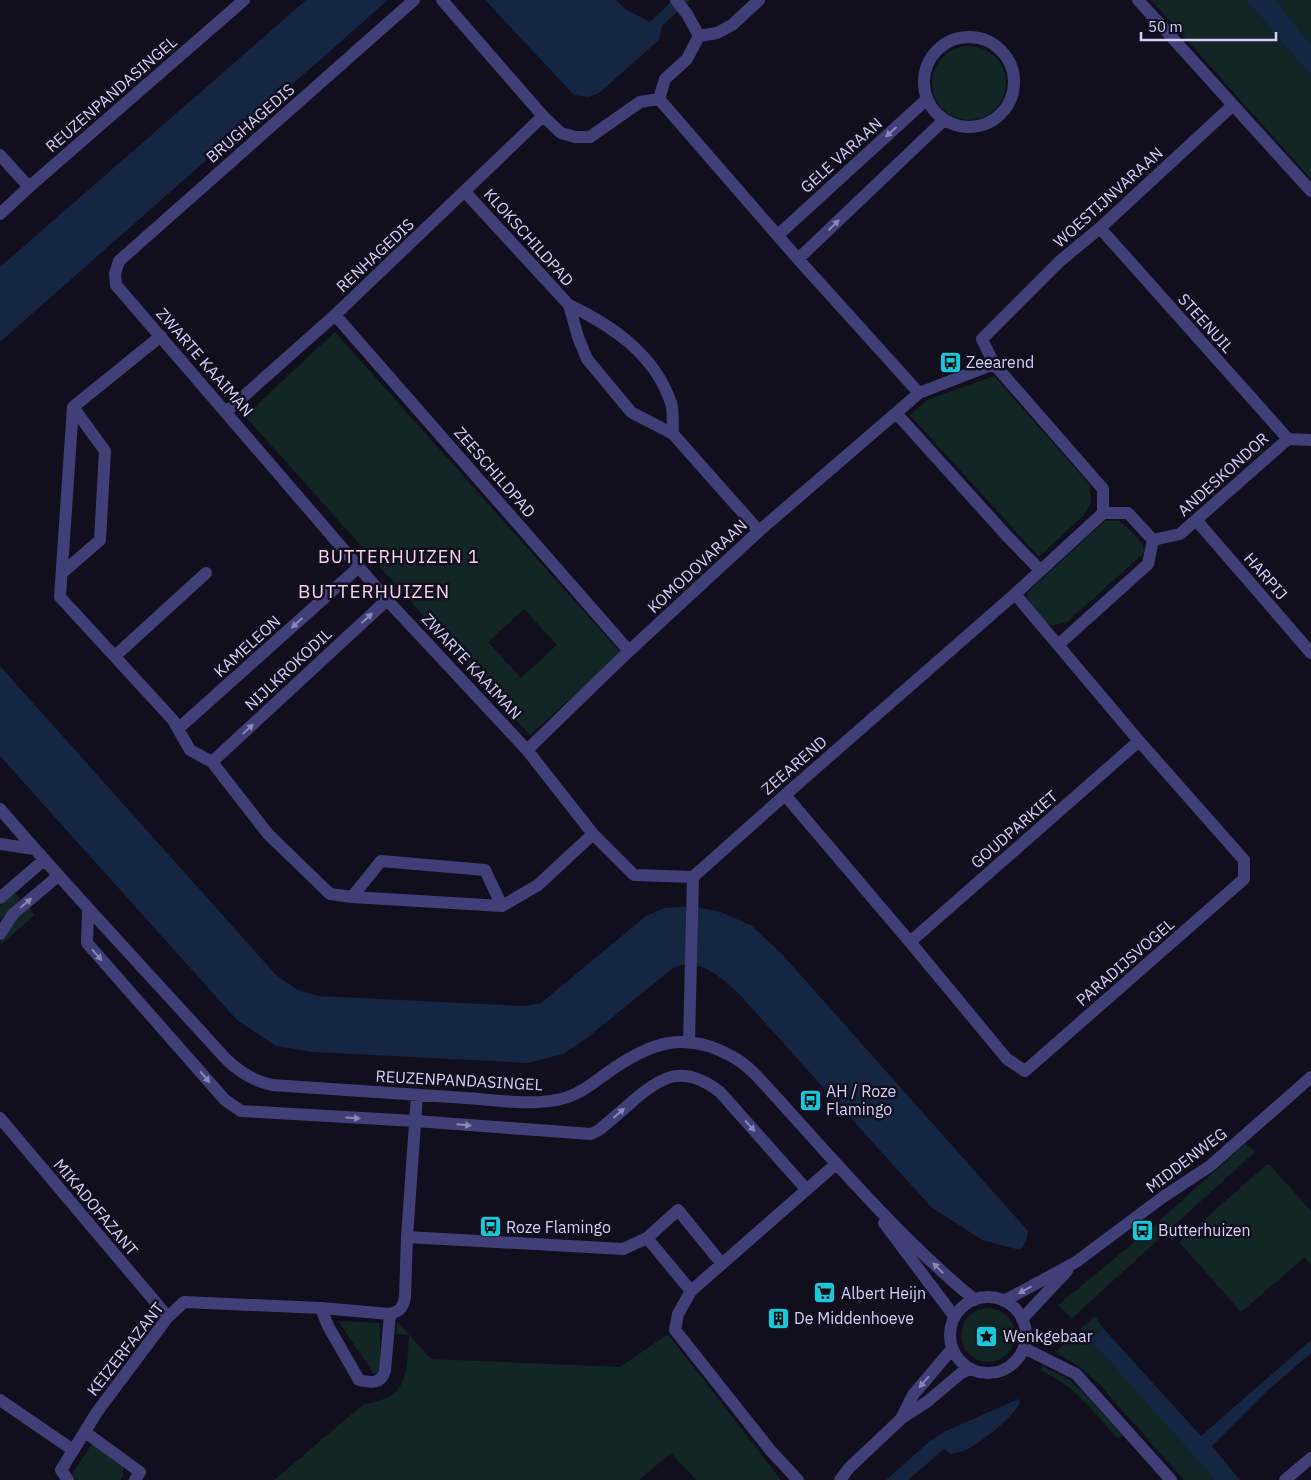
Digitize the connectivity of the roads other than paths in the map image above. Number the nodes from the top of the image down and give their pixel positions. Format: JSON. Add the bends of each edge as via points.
{"nodes":[{"id":1,"x":244,"y":0,"type":"edge"},
{"id":2,"x":414,"y":0,"type":"edge"},
{"id":3,"x":442,"y":0,"type":"edge"},
{"id":4,"x":676,"y":0,"type":"edge"},
{"id":5,"x":759,"y":0,"type":"edge"},
{"id":6,"x":1138,"y":0,"type":"edge"},
{"id":7,"x":699,"y":36,"type":"junction"},
{"id":8,"x":659,"y":99,"type":"junction"},
{"id":9,"x":927,"y":99,"type":"junction"},
{"id":10,"x":1233,"y":105,"type":"junction"},
{"id":11,"x":543,"y":116,"type":"junction"},
{"id":12,"x":944,"y":120,"type":"junction"},
{"id":13,"x":2,"y":163,"type":"edge"},
{"id":14,"x":29,"y":187,"type":"junction"},
{"id":15,"x":1311,"y":191,"type":"edge"},
{"id":16,"x":465,"y":192,"type":"junction"},
{"id":17,"x":0,"y":214,"type":"edge"},
{"id":18,"x":1100,"y":228,"type":"junction"},
{"id":19,"x":778,"y":235,"type":"junction"},
{"id":20,"x":798,"y":259,"type":"junction"},
{"id":21,"x":115,"y":274,"type":"joint"},
{"id":22,"x":569,"y":305,"type":"junction"},
{"id":23,"x":335,"y":315,"type":"junction"},
{"id":24,"x":161,"y":336,"type":"junction"},
{"id":25,"x":994,"y":364,"type":"junction"},
{"id":26,"x":919,"y":393,"type":"junction"},
{"id":27,"x":73,"y":406,"type":"junction"},
{"id":28,"x":226,"y":412,"type":"junction"},
{"id":29,"x":896,"y":413,"type":"junction"},
{"id":30,"x":673,"y":434,"type":"junction"},
{"id":31,"x":1288,"y":439,"type":"junction"},
{"id":32,"x":1311,"y":440,"type":"edge"},
{"id":33,"x":1103,"y":513,"type":"junction"},
{"id":34,"x":1196,"y":521,"type":"junction"},
{"id":35,"x":759,"y":531,"type":"junction"},
{"id":36,"x":1153,"y":540,"type":"junction"},
{"id":37,"x":360,"y":567,"type":"junction"},
{"id":38,"x":1040,"y":570,"type":"junction"},
{"id":39,"x":62,"y":573,"type":"junction"},
{"id":40,"x":206,"y":573,"type":"dead end"},
{"id":41,"x":1015,"y":594,"type":"junction"},
{"id":42,"x":387,"y":600,"type":"junction"},
{"id":43,"x":1058,"y":645,"type":"junction"},
{"id":44,"x":630,"y":651,"type":"junction"},
{"id":45,"x":1311,"y":653,"type":"edge"},
{"id":46,"x":115,"y":656,"type":"junction"},
{"id":47,"x":179,"y":728,"type":"junction"},
{"id":48,"x":1139,"y":741,"type":"junction"},
{"id":49,"x":527,"y":750,"type":"junction"},
{"id":50,"x":212,"y":762,"type":"junction"},
{"id":51,"x":785,"y":795,"type":"junction"},
{"id":52,"x":0,"y":809,"type":"edge"},
{"id":53,"x":593,"y":834,"type":"junction"},
{"id":54,"x":0,"y":844,"type":"edge"},
{"id":55,"x":34,"y":849,"type":"junction"},
{"id":56,"x":44,"y":860,"type":"junction"},
{"id":57,"x":58,"y":876,"type":"junction"},
{"id":58,"x":693,"y":877,"type":"junction"},
{"id":59,"x":352,"y":897,"type":"junction"},
{"id":60,"x":0,"y":898,"type":"edge"},
{"id":61,"x":502,"y":906,"type":"junction"},
{"id":62,"x":88,"y":910,"type":"junction"},
{"id":63,"x":0,"y":934,"type":"edge"},
{"id":64,"x":910,"y":942,"type":"junction"},
{"id":65,"x":689,"y":1042,"type":"junction"},
{"id":66,"x":1311,"y":1077,"type":"edge"},
{"id":67,"x":417,"y":1095,"type":"junction"},
{"id":68,"x":0,"y":1118,"type":"edge"},
{"id":69,"x":415,"y":1121,"type":"junction"},
{"id":70,"x":836,"y":1164,"type":"junction"},
{"id":71,"x":857,"y":1187,"type":"junction"},
{"id":72,"x":806,"y":1189,"type":"junction"},
{"id":73,"x":407,"y":1237,"type":"junction"},
{"id":74,"x":647,"y":1238,"type":"junction"},
{"id":75,"x":1076,"y":1262,"type":"junction"},
{"id":76,"x":722,"y":1264,"type":"junction"},
{"id":77,"x":691,"y":1291,"type":"junction"},
{"id":78,"x":975,"y":1300,"type":"junction"},
{"id":79,"x":1004,"y":1302,"type":"junction"},
{"id":80,"x":321,"y":1308,"type":"junction"},
{"id":81,"x":390,"y":1314,"type":"junction"},
{"id":82,"x":954,"y":1316,"type":"junction"},
{"id":83,"x":168,"y":1317,"type":"junction"},
{"id":84,"x":1022,"y":1318,"type":"junction"},
{"id":85,"x":1024,"y":1348,"type":"junction"},
{"id":86,"x":952,"y":1350,"type":"junction"},
{"id":87,"x":969,"y":1369,"type":"junction"},
{"id":88,"x":0,"y":1400,"type":"edge"},
{"id":89,"x":902,"y":1418,"type":"junction"},
{"id":90,"x":85,"y":1432,"type":"junction"},
{"id":91,"x":73,"y":1450,"type":"junction"},
{"id":92,"x":1311,"y":1458,"type":"edge"},
{"id":93,"x":68,"y":1480,"type":"edge"},
{"id":94,"x":135,"y":1480,"type":"edge"},
{"id":95,"x":798,"y":1480,"type":"edge"},
{"id":96,"x":840,"y":1480,"type":"edge"},
{"id":97,"x":1171,"y":1480,"type":"edge"},
{"id":98,"x":1285,"y":1480,"type":"edge"}],
"edges":[{"from":1,"to":14,"type":"street","name":"REUZENPANDASINGEL"},
{"from":2,"to":21,"type":"street","name":"BRUGHAGEDIS","via":[[119,261]]},
{"from":3,"to":11,"type":"street"},
{"from":4,"to":7,"type":"street"},
{"from":5,"to":7,"type":"street","via":[[732,25],[717,33]]},
{"from":6,"to":10,"type":"street"},
{"from":7,"to":8,"type":"street","via":[[687,59],[665,79]]},
{"from":8,"to":11,"type":"street","via":[[640,102],[590,137],[561,133]]},
{"from":8,"to":19,"type":"street"},
{"from":9,"to":12,"type":"street"},
{"from":9,"to":12,"type":"street","via":[[923,81],[926,67],[944,44],[958,38],[973,37],[988,41],[1000,50],[1014,76],[1008,105],[985,124],[971,127]]},
{"from":9,"to":19,"type":"street","name":"GELE VARAAN","one_way":true},
{"from":10,"to":15,"type":"street"},
{"from":10,"to":18,"type":"street","name":"WOESTIJNVARAAN"},
{"from":11,"to":16,"type":"street","name":"RENHAGEDIS"},
{"from":20,"to":12,"type":"street","one_way":true},
{"from":13,"to":14,"type":"street"},
{"from":14,"to":17,"type":"street","name":"REUZENPANDASINGEL"},
{"from":16,"to":22,"type":"street","name":"KLOKSCHILDPAD"},
{"from":16,"to":23,"type":"street","name":"RENHAGEDIS"},
{"from":18,"to":25,"type":"street","name":"WOESTIJNVARAAN","via":[[1060,261],[982,339]]},
{"from":18,"to":31,"type":"street","name":"STEENUIL"},
{"from":19,"to":20,"type":"street"},
{"from":20,"to":26,"type":"street"},
{"from":21,"to":24,"type":"street","name":"ZWARTE KAAIMAN","via":[[116,285]]},
{"from":22,"to":30,"type":"street","name":"KLOKSCHILDPAD","via":[[587,359],[602,379],[631,412]]},
{"from":22,"to":30,"type":"street","name":"KLOKSCHILDPAD","via":[[616,331],[641,353],[661,381],[672,405]]},
{"from":23,"to":28,"type":"street","name":"RENHAGEDIS"},
{"from":23,"to":44,"type":"street","name":"ZEESCHILDPAD"},
{"from":24,"to":27,"type":"street"},
{"from":24,"to":28,"type":"street","name":"ZWARTE KAAIMAN"},
{"from":25,"to":26,"type":"street"},
{"from":25,"to":33,"type":"street","via":[[1102,489]]},
{"from":26,"to":29,"type":"street"},
{"from":27,"to":39,"type":"street"},
{"from":27,"to":39,"type":"street","via":[[105,451],[100,540]]},
{"from":28,"to":37,"type":"street","name":"ZWARTE KAAIMAN"},
{"from":29,"to":35,"type":"street","name":"KOMODOVARAAN"},
{"from":29,"to":38,"type":"street"},
{"from":30,"to":35,"type":"street","name":"KLOKSCHILDPAD"},
{"from":31,"to":32,"type":"street","name":"ANDESKONDOR"},
{"from":31,"to":34,"type":"street","name":"ANDESKONDOR"},
{"from":33,"to":36,"type":"street","via":[[1128,513]]},
{"from":33,"to":38,"type":"street","name":"ZEEAREND"},
{"from":34,"to":36,"type":"street","name":"ANDESKONDOR","via":[[1180,534]]},
{"from":34,"to":45,"type":"street","name":"HARPIJ"},
{"from":35,"to":44,"type":"street","name":"KOMODOVARAAN"},
{"from":36,"to":43,"type":"street","via":[[1148,564]]},
{"from":37,"to":42,"type":"street","name":"ZWARTE KAAIMAN"},
{"from":37,"to":47,"type":"street","name":"KAMELEON","one_way":true},
{"from":38,"to":41,"type":"street","name":"ZEEAREND"},
{"from":39,"to":46,"type":"street","via":[[60,597]]},
{"from":40,"to":46,"type":"street"},
{"from":41,"to":43,"type":"street","name":"PARADIJSVOGEL"},
{"from":41,"to":51,"type":"street","name":"ZEEAREND"},
{"from":42,"to":49,"type":"street","name":"ZWARTE KAAIMAN"},
{"from":50,"to":42,"type":"street","name":"NIJLKROKODIL","one_way":true},
{"from":43,"to":48,"type":"street","name":"PARADIJSVOGEL"},
{"from":44,"to":49,"type":"street","name":"KOMODOVARAAN"},
{"from":46,"to":47,"type":"street"},
{"from":47,"to":50,"type":"street","via":[[190,750]]},
{"from":48,"to":64,"type":"street","name":"GOUDPARKIET"},
{"from":48,"to":64,"type":"street","name":"PARADIJSVOGEL","via":[[1244,860],[1244,879],[1025,1071],[1007,1059]]},
{"from":49,"to":53,"type":"street","name":"ZWARTE KAAIMAN"},
{"from":50,"to":59,"type":"street","via":[[268,834],[330,894]]},
{"from":51,"to":58,"type":"street","name":"ZEEAREND"},
{"from":51,"to":64,"type":"street","name":"PARADIJSVOGEL"},
{"from":52,"to":55,"type":"street","name":"REUZENPANDASINGEL"},
{"from":53,"to":58,"type":"street","name":"ZWARTE KAAIMAN","via":[[634,874]]},
{"from":53,"to":61,"type":"street","via":[[538,885]]},
{"from":54,"to":55,"type":"street"},
{"from":55,"to":56,"type":"street","name":"REUZENPANDASINGEL"},
{"from":56,"to":57,"type":"street","name":"REUZENPANDASINGEL"},
{"from":56,"to":60,"type":"street"},
{"from":57,"to":62,"type":"street","name":"REUZENPANDASINGEL"},
{"from":63,"to":57,"type":"street","one_way":true,"via":[[13,914]]},
{"from":58,"to":65,"type":"street"},
{"from":59,"to":61,"type":"street"},
{"from":59,"to":61,"type":"street","via":[[381,861],[485,870]]},
{"from":62,"to":67,"type":"street","name":"REUZENPANDASINGEL","via":[[225,1058],[247,1076],[272,1085]]},
{"from":62,"to":69,"type":"street","one_way":true,"via":[[87,943],[233,1107],[241,1111]]},
{"from":65,"to":67,"type":"street","name":"REUZENPANDASINGEL","via":[[636,1053],[580,1092],[555,1100]]},
{"from":65,"to":70,"type":"street","name":"REUZENPANDASINGEL","via":[[714,1047],[744,1064]]},
{"from":66,"to":75,"type":"street","name":"MIDDENWEG","via":[[1210,1166]]},
{"from":67,"to":69,"type":"street"},
{"from":68,"to":83,"type":"street","name":"MIKADOFAZANT"},
{"from":69,"to":72,"type":"street","one_way":true,"via":[[591,1134],[657,1081],[671,1076],[688,1077],[720,1092]]},
{"from":69,"to":73,"type":"street"},
{"from":70,"to":71,"type":"street","name":"REUZENPANDASINGEL"},
{"from":70,"to":72,"type":"street"},
{"from":78,"to":71,"type":"street","name":"REUZENPANDASINGEL","one_way":true},
{"from":71,"to":82,"type":"street","name":"REUZENPANDASINGEL"},
{"from":72,"to":76,"type":"street"},
{"from":73,"to":74,"type":"street","via":[[623,1249]]},
{"from":73,"to":81,"type":"street","via":[[403,1306],[399,1312]]},
{"from":74,"to":76,"type":"street","via":[[678,1210]]},
{"from":74,"to":77,"type":"street"},
{"from":75,"to":79,"type":"street","name":"MIDDENWEG","one_way":true},
{"from":75,"to":84,"type":"street","name":"MIDDENWEG"},
{"from":76,"to":77,"type":"street"},
{"from":77,"to":95,"type":"street","via":[[678,1314],[676,1330]]},
{"from":78,"to":79,"type":"street","via":[[990,1297]]},
{"from":78,"to":82,"type":"street"},
{"from":79,"to":84,"type":"street"},
{"from":80,"to":81,"type":"street","name":"KEIZERFAZANT"},
{"from":80,"to":81,"type":"street","via":[[360,1380],[369,1382],[379,1381],[385,1371]]},
{"from":80,"to":83,"type":"street","name":"KEIZERFAZANT","via":[[184,1302]]},
{"from":82,"to":86,"type":"street","via":[[950,1328]]},
{"from":83,"to":90,"type":"street","name":"KEIZERFAZANT"},
{"from":84,"to":85,"type":"street","via":[[1026,1338]]},
{"from":85,"to":87,"type":"street","via":[[1007,1368],[995,1373]]},
{"from":85,"to":97,"type":"street","via":[[1076,1374]]},
{"from":86,"to":87,"type":"street"},
{"from":86,"to":89,"type":"street","one_way":true,"via":[[913,1395]]},
{"from":87,"to":89,"type":"street"},
{"from":88,"to":91,"type":"street"},
{"from":89,"to":96,"type":"street"},
{"from":90,"to":91,"type":"street","name":"KEIZERFAZANT"},
{"from":90,"to":94,"type":"street","via":[[140,1472]]},
{"from":91,"to":93,"type":"street","name":"KEIZERFAZANT","via":[[61,1470]]},
{"from":92,"to":98,"type":"street"}]}
